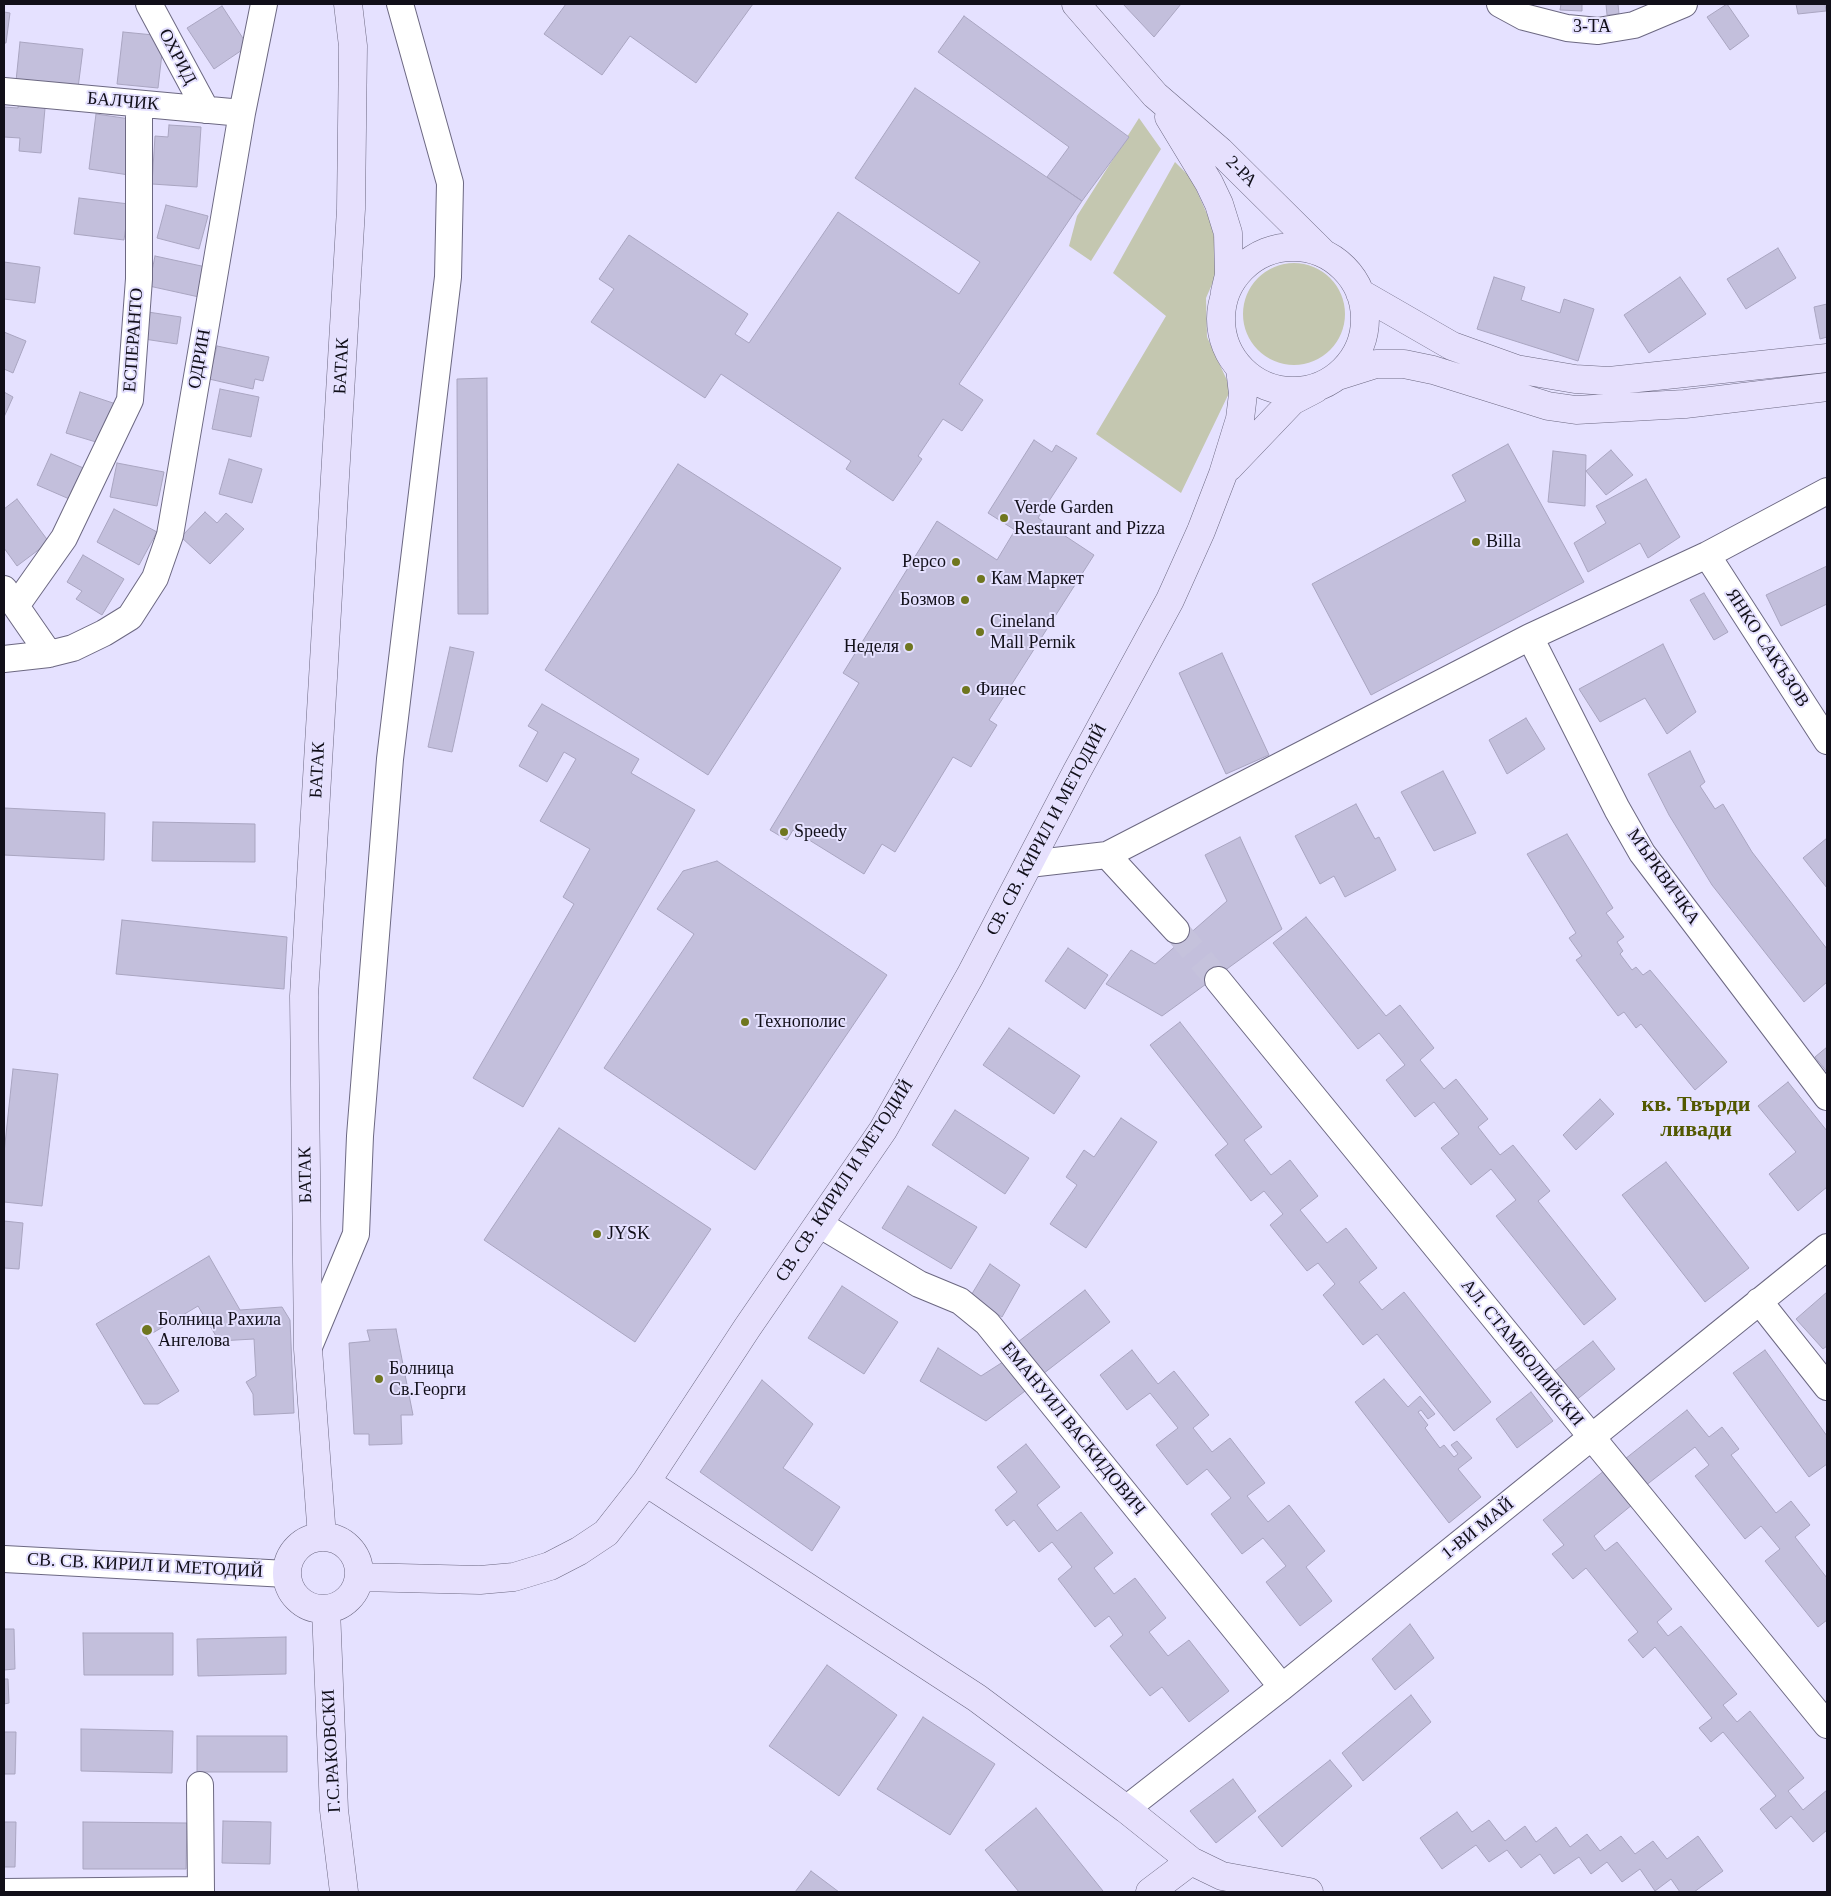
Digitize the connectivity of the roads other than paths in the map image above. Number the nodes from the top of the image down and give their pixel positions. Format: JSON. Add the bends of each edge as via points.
{"nodes":[{"id":1,"x":149,"y":4,"type":"edge"},
{"id":2,"x":264,"y":4,"type":"edge"},
{"id":3,"x":348,"y":4,"type":"edge"},
{"id":4,"x":400,"y":4,"type":"edge"},
{"id":5,"x":1076,"y":4,"type":"edge"},
{"id":6,"x":1500,"y":4,"type":"edge"},
{"id":7,"x":1684,"y":4,"type":"edge"},
{"id":8,"x":4,"y":91,"type":"edge"},
{"id":9,"x":1155,"y":95,"type":"junction"},
{"id":10,"x":140,"y":104,"type":"junction"},
{"id":11,"x":206,"y":110,"type":"junction"},
{"id":12,"x":242,"y":113,"type":"junction"},
{"id":13,"x":1323,"y":254,"type":"junction"},
{"id":14,"x":1360,"y":292,"type":"junction"},
{"id":15,"x":1224,"y":296,"type":"junction"},
{"id":16,"x":1827,"y":358,"type":"edge"},
{"id":17,"x":1240,"y":368,"type":"junction"},
{"id":18,"x":1328,"y":382,"type":"junction"},
{"id":19,"x":1827,"y":387,"type":"edge"},
{"id":20,"x":1223,"y":474,"type":"junction"},
{"id":21,"x":1827,"y":491,"type":"edge"},
{"id":22,"x":1708,"y":555,"type":"junction"},
{"id":23,"x":10,"y":597,"type":"edge"},
{"id":24,"x":1530,"y":637,"type":"junction"},
{"id":25,"x":49,"y":654,"type":"junction"},
{"id":26,"x":4,"y":660,"type":"edge"},
{"id":27,"x":1827,"y":741,"type":"edge"},
{"id":28,"x":1107,"y":855,"type":"junction"},
{"id":29,"x":1029,"y":864,"type":"junction"},
{"id":30,"x":1176,"y":930,"type":"tunnel mouth"},
{"id":31,"x":1218,"y":980,"type":"tunnel mouth"},
{"id":32,"x":1827,"y":1097,"type":"edge"},
{"id":33,"x":819,"y":1224,"type":"junction"},
{"id":34,"x":1827,"y":1247,"type":"edge"},
{"id":35,"x":1759,"y":1302,"type":"junction"},
{"id":36,"x":308,"y":1349,"type":"junction"},
{"id":37,"x":1827,"y":1387,"type":"edge"},
{"id":38,"x":1592,"y":1437,"type":"junction"},
{"id":39,"x":646,"y":1482,"type":"junction"},
{"id":40,"x":322,"y":1537,"type":"junction"},
{"id":41,"x":4,"y":1559,"type":"edge"},
{"id":42,"x":287,"y":1574,"type":"junction"},
{"id":43,"x":359,"y":1577,"type":"junction"},
{"id":44,"x":326,"y":1609,"type":"junction"},
{"id":45,"x":1282,"y":1688,"type":"junction"},
{"id":46,"x":1827,"y":1726,"type":"edge"},
{"id":47,"x":200,"y":1784,"type":"dead end"},
{"id":48,"x":1126,"y":1809,"type":"junction"},
{"id":49,"x":1191,"y":1861,"type":"junction"},
{"id":50,"x":201,"y":1891,"type":"edge"},
{"id":51,"x":4,"y":1892,"type":"edge"},
{"id":52,"x":344,"y":1892,"type":"edge"},
{"id":53,"x":1150,"y":1892,"type":"edge"},
{"id":54,"x":1309,"y":1892,"type":"edge"}],
"edges":[{"from":1,"to":11,"type":"street","name":"ОХРИД"},
{"from":2,"to":12,"type":"street","name":"ОДРИН"},
{"from":3,"to":36,"type":"main road","name":"БАТАК","via":[[352,46],[352,209],[304,996]]},
{"from":4,"to":36,"type":"street","via":[[450,183],[448,277],[390,759],[360,1136],[356,1234]]},
{"from":5,"to":9,"type":"main road","name":"2-РА"},
{"from":6,"to":7,"type":"street","name":"3-ТА","via":[[1524,17],[1567,28],[1598,31],[1634,25]]},
{"from":8,"to":10,"type":"street","name":"БАЛЧИК"},
{"from":9,"to":13,"type":"main road","name":"2-РА","via":[[1220,151]]},
{"from":9,"to":15,"type":"main road","name":"2-РА","via":[[1219,204],[1228,241]]},
{"from":10,"to":11,"type":"street","name":"БАЛЧИК"},
{"from":10,"to":23,"type":"street","name":"ЕСПЕРАНТО","via":[[139,279],[130,400],[64,538]]},
{"from":11,"to":12,"type":"street","name":"БАЛЧИК"},
{"from":12,"to":25,"type":"street","name":"ОДРИН","via":[[170,535],[155,578],[130,617],[81,644]]},
{"from":13,"to":14,"type":"main road","via":[[1352,276]]},
{"from":13,"to":15,"type":"main road","via":[[1300,247],[1276,249],[1254,259],[1236,275]]},
{"from":14,"to":16,"type":"main road","via":[[1452,346],[1516,369],[1575,379],[1609,380]]},
{"from":14,"to":18,"type":"main road","via":[[1365,315],[1363,338],[1354,359]]},
{"from":15,"to":17,"type":"main road","via":[[1222,334],[1228,352]]},
{"from":17,"to":18,"type":"main road","via":[[1256,382],[1276,390],[1298,392]]},
{"from":17,"to":20,"type":"main road","name":"СВ. СВ. КИРИЛ И МЕТОДИЙ","via":[[1244,394],[1240,419]]},
{"from":18,"to":19,"type":"main road","name":"СВ. СВ. КИРИЛ И МЕТОДИЙ","via":[[1376,364],[1404,364],[1548,406],[1576,410],[1685,404]]},
{"from":18,"to":20,"type":"main road","name":"СВ. СВ. КИРИЛ И МЕТОДИЙ","via":[[1292,401]]},
{"from":20,"to":29,"type":"main road","name":"СВ. СВ. КИРИЛ И МЕТОДИЙ","via":[[1202,531],[1170,600]]},
{"from":21,"to":22,"type":"street"},
{"from":22,"to":24,"type":"street"},
{"from":22,"to":27,"type":"street","name":"ЯНКО САКЪЗОВ"},
{"from":23,"to":25,"type":"street"},
{"from":24,"to":28,"type":"street"},
{"from":24,"to":32,"type":"street","name":"МЪРКВИЧКА","via":[[1642,853]]},
{"from":25,"to":26,"type":"street","name":"ОДРИН"},
{"from":28,"to":29,"type":"street"},
{"from":28,"to":30,"type":"street"},
{"from":29,"to":33,"type":"main road","name":"СВ. СВ. КИРИЛ И МЕТОДИЙ","via":[[883,1130]]},
{"from":31,"to":38,"type":"street","name":"АЛ. СТАМБОЛИЙСКИ"},
{"from":33,"to":39,"type":"main road","name":"СВ. СВ. КИРИЛ И МЕТОДИЙ"},
{"from":33,"to":45,"type":"street","name":"ЕМАНУИЛ ВАСКИДОВИЧ","via":[[919,1284],[960,1301],[987,1323]]},
{"from":34,"to":35,"type":"street","name":"1-ВИ МАЙ"},
{"from":35,"to":37,"type":"street"},
{"from":35,"to":38,"type":"street","name":"1-ВИ МАЙ"},
{"from":36,"to":40,"type":"main road","name":"БАТАК"},
{"from":38,"to":45,"type":"street","name":"1-ВИ МАЙ"},
{"from":38,"to":46,"type":"street","name":"АЛ. СТАМБОЛИЙСКИ"},
{"from":39,"to":43,"type":"main road","name":"СВ. СВ. КИРИЛ И МЕТОДИЙ","via":[[606,1533],[579,1552],[550,1566],[514,1577],[480,1580]]},
{"from":39,"to":48,"type":"main road","via":[[977,1698]]},
{"from":40,"to":42,"type":"main road","via":[[305,1542],[296,1549]]},
{"from":40,"to":43,"type":"main road","via":[[339,1540],[349,1547],[356,1557]]},
{"from":41,"to":42,"type":"street","name":"СВ. СВ. КИРИЛ И МЕТОДИЙ"},
{"from":42,"to":44,"type":"main road","via":[[293,1593],[301,1602]]},
{"from":43,"to":44,"type":"main road","via":[[354,1592],[346,1601]]},
{"from":44,"to":52,"type":"main road","name":"Г.С.РАКОВСКИ","via":[[334,1810]]},
{"from":45,"to":48,"type":"street","name":"1-ВИ МАЙ"},
{"from":47,"to":50,"type":"street"},
{"from":48,"to":49,"type":"main road"},
{"from":49,"to":53,"type":"main road"},
{"from":49,"to":54,"type":"main road","via":[[1222,1876]]},
{"from":50,"to":51,"type":"street"}]}
